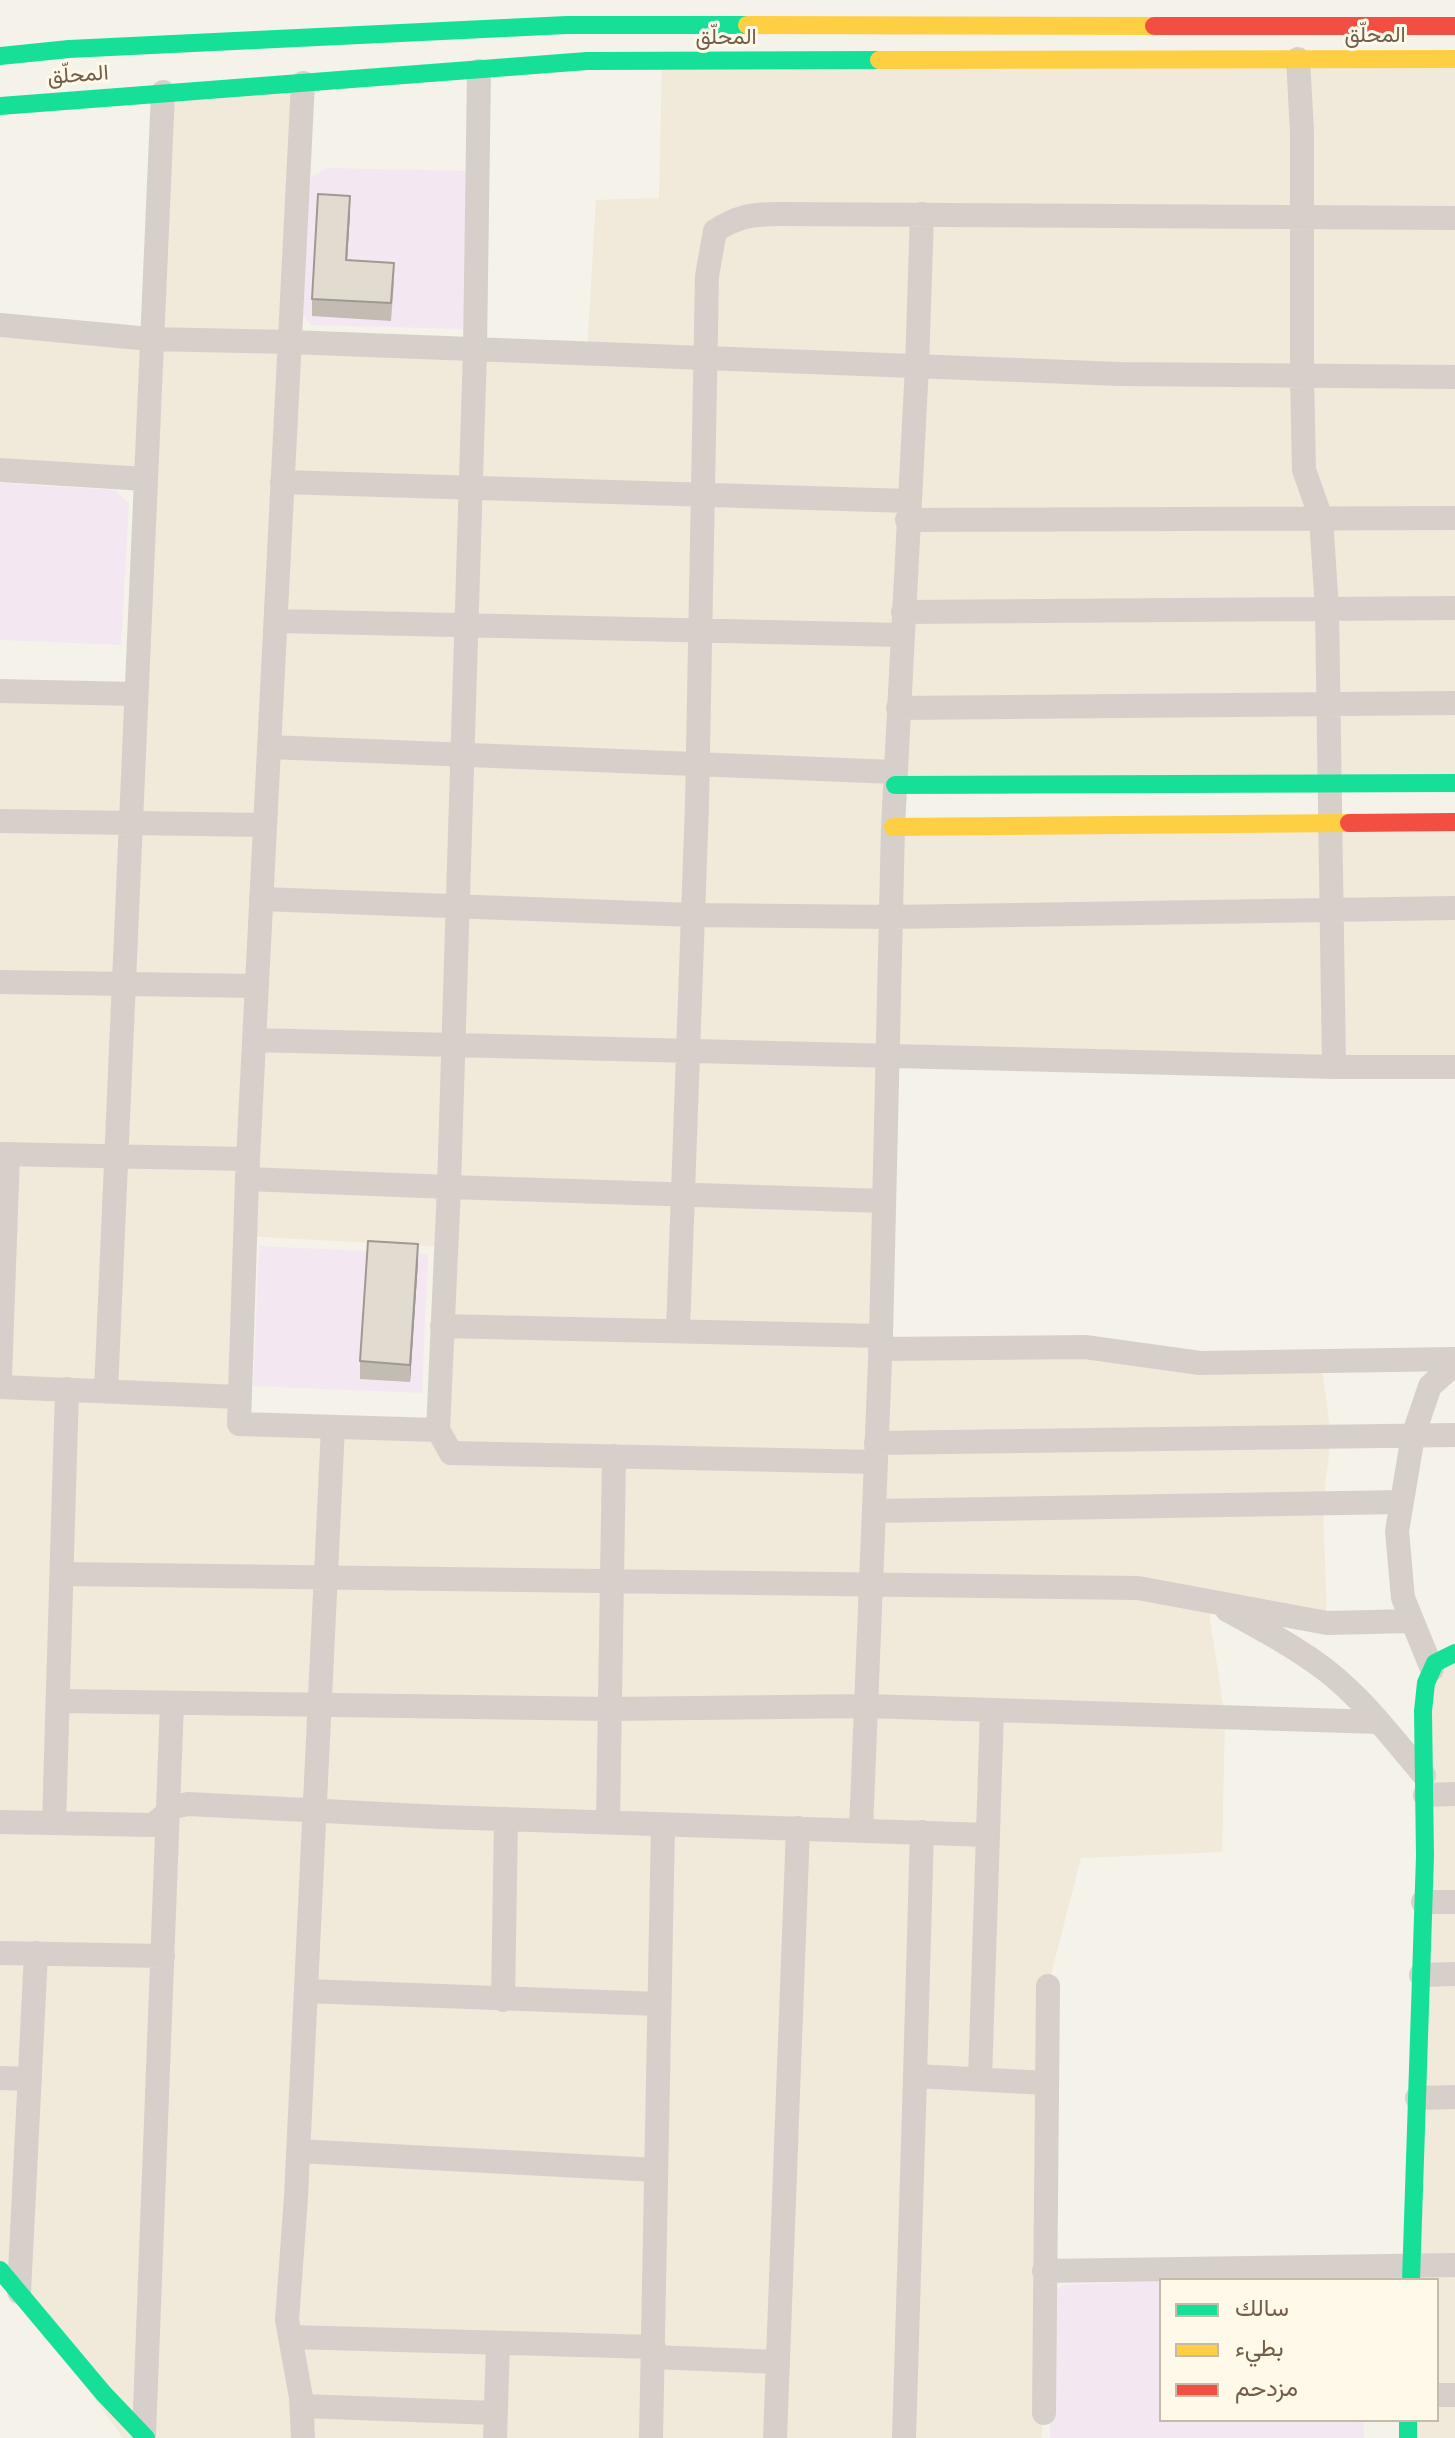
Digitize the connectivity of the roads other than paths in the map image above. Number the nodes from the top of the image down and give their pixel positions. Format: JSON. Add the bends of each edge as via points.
{"nodes":[{"id":1,"x":1295,"y":0,"type":"edge"},
{"id":2,"x":1455,"y":26,"type":"edge"},
{"id":3,"x":1296,"y":27,"type":"junction"},
{"id":4,"x":0,"y":56,"type":"edge"},
{"id":5,"x":1298,"y":59,"type":"junction"},
{"id":6,"x":1455,"y":59,"type":"edge"},
{"id":7,"x":479,"y":71,"type":"junction"},
{"id":8,"x":303,"y":83,"type":"junction"},
{"id":9,"x":163,"y":92,"type":"junction"},
{"id":10,"x":0,"y":106,"type":"edge"},
{"id":11,"x":922,"y":214,"type":"junction"},
{"id":12,"x":1302,"y":217,"type":"junction"},
{"id":13,"x":1455,"y":218,"type":"edge"},
{"id":14,"x":0,"y":325,"type":"edge"},
{"id":15,"x":150,"y":339,"type":"junction"},
{"id":16,"x":290,"y":342,"type":"junction"},
{"id":17,"x":475,"y":349,"type":"junction"},
{"id":18,"x":705,"y":358,"type":"junction"},
{"id":19,"x":917,"y":366,"type":"junction"},
{"id":20,"x":1302,"y":376,"type":"junction"},
{"id":21,"x":1455,"y":377,"type":"edge"},
{"id":22,"x":0,"y":470,"type":"edge"},
{"id":23,"x":145,"y":479,"type":"junction"},
{"id":24,"x":282,"y":482,"type":"junction"},
{"id":25,"x":470,"y":489,"type":"junction"},
{"id":26,"x":703,"y":496,"type":"junction"},
{"id":27,"x":908,"y":511,"type":"junction"},
{"id":28,"x":1321,"y":518,"type":"junction"},
{"id":29,"x":1455,"y":518,"type":"edge"},
{"id":30,"x":1455,"y":608,"type":"edge"},
{"id":31,"x":1327,"y":609,"type":"junction"},
{"id":32,"x":276,"y":621,"type":"junction"},
{"id":33,"x":902,"y":624,"type":"junction"},
{"id":34,"x":466,"y":625,"type":"junction"},
{"id":35,"x":701,"y":631,"type":"junction"},
{"id":36,"x":0,"y":691,"type":"edge"},
{"id":37,"x":136,"y":694,"type":"junction"},
{"id":38,"x":1455,"y":703,"type":"edge"},
{"id":39,"x":1329,"y":704,"type":"junction"},
{"id":40,"x":898,"y":708,"type":"junction"},
{"id":41,"x":269,"y":747,"type":"junction"},
{"id":42,"x":462,"y":755,"type":"junction"},
{"id":43,"x":698,"y":764,"type":"junction"},
{"id":44,"x":895,"y":779,"type":"junction"},
{"id":45,"x":1329,"y":783,"type":"junction"},
{"id":46,"x":1455,"y":783,"type":"edge"},
{"id":47,"x":0,"y":821,"type":"edge"},
{"id":48,"x":1455,"y":822,"type":"edge"},
{"id":49,"x":130,"y":823,"type":"junction"},
{"id":50,"x":1330,"y":823,"type":"junction"},
{"id":51,"x":265,"y":825,"type":"junction"},
{"id":52,"x":893,"y":827,"type":"junction"},
{"id":53,"x":261,"y":899,"type":"junction"},
{"id":54,"x":457,"y":906,"type":"junction"},
{"id":55,"x":1455,"y":908,"type":"edge"},
{"id":56,"x":1331,"y":910,"type":"junction"},
{"id":57,"x":693,"y":915,"type":"junction"},
{"id":58,"x":890,"y":917,"type":"junction"},
{"id":59,"x":0,"y":982,"type":"edge"},
{"id":60,"x":123,"y":984,"type":"junction"},
{"id":61,"x":257,"y":986,"type":"junction"},
{"id":62,"x":254,"y":1040,"type":"junction"},
{"id":63,"x":453,"y":1046,"type":"junction"},
{"id":64,"x":688,"y":1052,"type":"junction"},
{"id":65,"x":887,"y":1057,"type":"junction"},
{"id":66,"x":1334,"y":1067,"type":"junction"},
{"id":67,"x":1455,"y":1067,"type":"edge"},
{"id":68,"x":4,"y":1154,"type":"edge"},
{"id":69,"x":116,"y":1156,"type":"junction"},
{"id":70,"x":248,"y":1169,"type":"junction"},
{"id":71,"x":449,"y":1187,"type":"junction"},
{"id":72,"x":683,"y":1195,"type":"junction"},
{"id":73,"x":883,"y":1201,"type":"junction"},
{"id":74,"x":442,"y":1326,"type":"junction"},
{"id":75,"x":678,"y":1330,"type":"junction"},
{"id":76,"x":881,"y":1343,"type":"junction"},
{"id":77,"x":1455,"y":1362,"type":"edge"},
{"id":78,"x":0,"y":1377,"type":"edge"},
{"id":79,"x":0,"y":1387,"type":"edge"},
{"id":80,"x":67,"y":1389,"type":"junction"},
{"id":81,"x":106,"y":1391,"type":"junction"},
{"id":82,"x":239,"y":1397,"type":"junction"},
{"id":83,"x":333,"y":1427,"type":"junction"},
{"id":84,"x":438,"y":1430,"type":"junction"},
{"id":85,"x":1455,"y":1435,"type":"edge"},
{"id":86,"x":1413,"y":1436,"type":"junction"},
{"id":87,"x":876,"y":1452,"type":"junction"},
{"id":88,"x":614,"y":1456,"type":"junction"},
{"id":89,"x":1401,"y":1502,"type":"junction"},
{"id":90,"x":874,"y":1511,"type":"junction"},
{"id":91,"x":62,"y":1574,"type":"junction"},
{"id":92,"x":326,"y":1577,"type":"junction"},
{"id":93,"x":611,"y":1581,"type":"junction"},
{"id":94,"x":871,"y":1584,"type":"junction"},
{"id":95,"x":1207,"y":1600,"type":"junction"},
{"id":96,"x":1412,"y":1621,"type":"junction"},
{"id":97,"x":1455,"y":1653,"type":"edge"},
{"id":98,"x":1432,"y":1669,"type":"junction"},
{"id":99,"x":58,"y":1701,"type":"junction"},
{"id":100,"x":172,"y":1703,"type":"junction"},
{"id":101,"x":320,"y":1706,"type":"junction"},
{"id":102,"x":866,"y":1706,"type":"junction"},
{"id":103,"x":610,"y":1709,"type":"junction"},
{"id":104,"x":992,"y":1710,"type":"junction"},
{"id":105,"x":1378,"y":1722,"type":"junction"},
{"id":106,"x":1424,"y":1785,"type":"junction"},
{"id":107,"x":1455,"y":1794,"type":"edge"},
{"id":108,"x":170,"y":1811,"type":"junction"},
{"id":109,"x":315,"y":1811,"type":"junction"},
{"id":110,"x":506,"y":1819,"type":"junction"},
{"id":111,"x":0,"y":1822,"type":"edge"},
{"id":112,"x":608,"y":1822,"type":"junction"},
{"id":113,"x":54,"y":1823,"type":"junction"},
{"id":114,"x":663,"y":1824,"type":"junction"},
{"id":115,"x":798,"y":1828,"type":"junction"},
{"id":116,"x":861,"y":1830,"type":"junction"},
{"id":117,"x":922,"y":1832,"type":"junction"},
{"id":118,"x":988,"y":1835,"type":"junction"},
{"id":119,"x":1423,"y":1902,"type":"junction"},
{"id":120,"x":1455,"y":1902,"type":"edge"},
{"id":121,"x":0,"y":1953,"type":"edge"},
{"id":122,"x":36,"y":1953,"type":"junction"},
{"id":123,"x":163,"y":1956,"type":"junction"},
{"id":124,"x":1455,"y":1974,"type":"edge"},
{"id":125,"x":1421,"y":1975,"type":"junction"},
{"id":126,"x":1048,"y":1986,"type":"dead end"},
{"id":127,"x":306,"y":1991,"type":"junction"},
{"id":128,"x":503,"y":2000,"type":"junction"},
{"id":129,"x":659,"y":2004,"type":"junction"},
{"id":130,"x":915,"y":2076,"type":"junction"},
{"id":131,"x":0,"y":2078,"type":"edge"},
{"id":132,"x":30,"y":2079,"type":"junction"},
{"id":133,"x":980,"y":2079,"type":"junction"},
{"id":134,"x":1046,"y":2083,"type":"junction"},
{"id":135,"x":1455,"y":2097,"type":"edge"},
{"id":136,"x":1417,"y":2098,"type":"junction"},
{"id":137,"x":298,"y":2151,"type":"junction"},
{"id":138,"x":656,"y":2170,"type":"junction"},
{"id":139,"x":1455,"y":2265,"type":"edge"},
{"id":140,"x":0,"y":2270,"type":"edge"},
{"id":141,"x":1044,"y":2271,"type":"junction"},
{"id":142,"x":1411,"y":2273,"type":"edge"},
{"id":143,"x":19,"y":2292,"type":"junction"},
{"id":144,"x":291,"y":2337,"type":"junction"},
{"id":145,"x":498,"y":2343,"type":"junction"},
{"id":146,"x":653,"y":2352,"type":"junction"},
{"id":147,"x":778,"y":2362,"type":"junction"},
{"id":148,"x":302,"y":2406,"type":"junction"},
{"id":149,"x":495,"y":2413,"type":"junction"},
{"id":150,"x":1044,"y":2413,"type":"dead end"},
{"id":151,"x":135,"y":2432,"type":"edge"},
{"id":152,"x":303,"y":2438,"type":"edge"},
{"id":153,"x":495,"y":2438,"type":"edge"},
{"id":154,"x":651,"y":2438,"type":"edge"},
{"id":155,"x":775,"y":2438,"type":"edge"},
{"id":156,"x":904,"y":2438,"type":"edge"}],
"edges":[{"from":1,"to":3,"type":"street"},
{"from":2,"to":3,"type":"main road","name":"المحلّق"},
{"from":3,"to":4,"type":"main road","name":"المحلّق","via":[[567,25]]},
{"from":5,"to":6,"type":"main road","name":"المحلّق"},
{"from":5,"to":7,"type":"main road","name":"المحلّق","via":[[587,61]]},
{"from":5,"to":12,"type":"street"},
{"from":7,"to":8,"type":"main road","name":"المحلّق"},
{"from":7,"to":17,"type":"street"},
{"from":8,"to":9,"type":"main road","name":"المحلّق"},
{"from":8,"to":16,"type":"street"},
{"from":9,"to":10,"type":"main road","name":"المحلّق"},
{"from":9,"to":15,"type":"street"},
{"from":11,"to":12,"type":"street"},
{"from":11,"to":18,"type":"street","via":[[754,214],[732,219],[715,231],[710,249]]},
{"from":11,"to":19,"type":"street"},
{"from":12,"to":13,"type":"street"},
{"from":12,"to":20,"type":"street"},
{"from":14,"to":15,"type":"street"},
{"from":15,"to":16,"type":"street"},
{"from":15,"to":23,"type":"street"},
{"from":16,"to":17,"type":"street"},
{"from":16,"to":24,"type":"street"},
{"from":17,"to":18,"type":"street"},
{"from":17,"to":25,"type":"street"},
{"from":18,"to":19,"type":"street"},
{"from":18,"to":26,"type":"street"},
{"from":19,"to":20,"type":"street"},
{"from":19,"to":27,"type":"street"},
{"from":20,"to":21,"type":"street"},
{"from":20,"to":28,"type":"street","via":[[1304,470]]},
{"from":22,"to":23,"type":"street"},
{"from":23,"to":37,"type":"street"},
{"from":24,"to":25,"type":"street"},
{"from":24,"to":32,"type":"street"},
{"from":25,"to":26,"type":"street"},
{"from":25,"to":34,"type":"street"},
{"from":26,"to":27,"type":"street"},
{"from":26,"to":35,"type":"street"},
{"from":27,"to":28,"type":"street"},
{"from":27,"to":33,"type":"street"},
{"from":28,"to":29,"type":"street"},
{"from":28,"to":31,"type":"street"},
{"from":30,"to":31,"type":"street"},
{"from":31,"to":33,"type":"street"},
{"from":31,"to":39,"type":"street"},
{"from":32,"to":34,"type":"street"},
{"from":32,"to":41,"type":"street"},
{"from":33,"to":35,"type":"street"},
{"from":33,"to":40,"type":"street"},
{"from":34,"to":35,"type":"street"},
{"from":34,"to":42,"type":"street"},
{"from":35,"to":43,"type":"street"},
{"from":36,"to":37,"type":"street"},
{"from":37,"to":49,"type":"street"},
{"from":38,"to":39,"type":"street"},
{"from":39,"to":40,"type":"street"},
{"from":39,"to":45,"type":"street"},
{"from":40,"to":44,"type":"street"},
{"from":41,"to":42,"type":"street"},
{"from":41,"to":51,"type":"street"},
{"from":42,"to":43,"type":"street"},
{"from":42,"to":54,"type":"street"},
{"from":43,"to":44,"type":"street"},
{"from":43,"to":57,"type":"street"},
{"from":44,"to":45,"type":"main road"},
{"from":44,"to":52,"type":"street"},
{"from":45,"to":46,"type":"main road"},
{"from":45,"to":50,"type":"street"},
{"from":47,"to":49,"type":"street"},
{"from":48,"to":50,"type":"main road"},
{"from":49,"to":51,"type":"street"},
{"from":49,"to":60,"type":"street"},
{"from":50,"to":52,"type":"main road"},
{"from":50,"to":56,"type":"street"},
{"from":51,"to":53,"type":"street"},
{"from":52,"to":58,"type":"street"},
{"from":53,"to":54,"type":"street"},
{"from":53,"to":61,"type":"street"},
{"from":54,"to":57,"type":"street"},
{"from":54,"to":63,"type":"street"},
{"from":55,"to":56,"type":"street"},
{"from":56,"to":58,"type":"street"},
{"from":56,"to":66,"type":"street"},
{"from":57,"to":58,"type":"street"},
{"from":57,"to":64,"type":"street"},
{"from":58,"to":65,"type":"street"},
{"from":59,"to":60,"type":"street"},
{"from":60,"to":61,"type":"street"},
{"from":60,"to":69,"type":"street"},
{"from":61,"to":62,"type":"street"},
{"from":62,"to":63,"type":"street"},
{"from":62,"to":70,"type":"street"},
{"from":63,"to":64,"type":"street"},
{"from":63,"to":71,"type":"street"},
{"from":64,"to":65,"type":"street"},
{"from":64,"to":72,"type":"street"},
{"from":65,"to":66,"type":"street"},
{"from":65,"to":73,"type":"street"},
{"from":66,"to":67,"type":"street"},
{"from":68,"to":69,"type":"street"},
{"from":68,"to":78,"type":"street"},
{"from":69,"to":70,"type":"street"},
{"from":69,"to":81,"type":"street"},
{"from":70,"to":71,"type":"street"},
{"from":70,"to":82,"type":"street"},
{"from":71,"to":72,"type":"street"},
{"from":71,"to":74,"type":"street"},
{"from":72,"to":73,"type":"street"},
{"from":72,"to":75,"type":"street"},
{"from":73,"to":76,"type":"street"},
{"from":74,"to":75,"type":"street"},
{"from":74,"to":84,"type":"street"},
{"from":75,"to":76,"type":"street"},
{"from":76,"to":77,"type":"street","via":[[1085,1347],[1200,1363]]},
{"from":76,"to":87,"type":"street"},
{"from":77,"to":86,"type":"street","via":[[1430,1386]]},
{"from":79,"to":80,"type":"street"},
{"from":80,"to":81,"type":"street"},
{"from":80,"to":91,"type":"street"},
{"from":81,"to":82,"type":"street"},
{"from":82,"to":83,"type":"street","via":[[239,1424]]},
{"from":83,"to":84,"type":"street"},
{"from":83,"to":92,"type":"street"},
{"from":84,"to":88,"type":"street","via":[[451,1453]]},
{"from":85,"to":86,"type":"street"},
{"from":86,"to":87,"type":"street"},
{"from":86,"to":89,"type":"street"},
{"from":87,"to":88,"type":"street"},
{"from":87,"to":90,"type":"street"},
{"from":88,"to":93,"type":"street"},
{"from":89,"to":90,"type":"street"},
{"from":89,"to":96,"type":"street","via":[[1397,1531],[1403,1598]]},
{"from":90,"to":94,"type":"street"},
{"from":91,"to":92,"type":"street"},
{"from":91,"to":99,"type":"street"},
{"from":92,"to":93,"type":"street"},
{"from":92,"to":101,"type":"street"},
{"from":93,"to":94,"type":"street"},
{"from":93,"to":103,"type":"street"},
{"from":94,"to":95,"type":"street","via":[[1138,1588]]},
{"from":94,"to":102,"type":"street"},
{"from":95,"to":96,"type":"street","via":[[1327,1623]]},
{"from":95,"to":105,"type":"street","via":[[1328,1672]]},
{"from":96,"to":98,"type":"street"},
{"from":97,"to":98,"type":"main road"},
{"from":98,"to":106,"type":"main road","via":[[1423,1711]]},
{"from":99,"to":100,"type":"street"},
{"from":99,"to":113,"type":"street"},
{"from":100,"to":101,"type":"street"},
{"from":100,"to":108,"type":"street"},
{"from":101,"to":103,"type":"street"},
{"from":101,"to":109,"type":"street"},
{"from":102,"to":103,"type":"street"},
{"from":102,"to":104,"type":"street"},
{"from":102,"to":116,"type":"street"},
{"from":103,"to":112,"type":"street"},
{"from":104,"to":105,"type":"street"},
{"from":104,"to":118,"type":"street"},
{"from":105,"to":106,"type":"street"},
{"from":106,"to":107,"type":"street"},
{"from":106,"to":119,"type":"main road"},
{"from":108,"to":109,"type":"street","via":[[188,1804]]},
{"from":108,"to":113,"type":"street","via":[[153,1825]]},
{"from":108,"to":123,"type":"street"},
{"from":109,"to":110,"type":"street"},
{"from":109,"to":127,"type":"street"},
{"from":110,"to":112,"type":"street"},
{"from":110,"to":128,"type":"street"},
{"from":111,"to":113,"type":"street"},
{"from":112,"to":114,"type":"street"},
{"from":114,"to":115,"type":"street"},
{"from":114,"to":129,"type":"street"},
{"from":115,"to":116,"type":"street"},
{"from":115,"to":147,"type":"street"},
{"from":116,"to":117,"type":"street"},
{"from":117,"to":118,"type":"street"},
{"from":117,"to":130,"type":"street"},
{"from":118,"to":133,"type":"street"},
{"from":119,"to":120,"type":"street"},
{"from":119,"to":125,"type":"main road"},
{"from":121,"to":122,"type":"street"},
{"from":122,"to":123,"type":"street"},
{"from":122,"to":132,"type":"street"},
{"from":123,"to":151,"type":"street"},
{"from":124,"to":125,"type":"street"},
{"from":125,"to":136,"type":"main road"},
{"from":126,"to":134,"type":"street"},
{"from":127,"to":128,"type":"street"},
{"from":127,"to":137,"type":"street"},
{"from":128,"to":129,"type":"street"},
{"from":129,"to":138,"type":"street"},
{"from":130,"to":133,"type":"street"},
{"from":130,"to":156,"type":"street"},
{"from":131,"to":132,"type":"street"},
{"from":132,"to":143,"type":"street"},
{"from":133,"to":134,"type":"street"},
{"from":134,"to":141,"type":"street"},
{"from":135,"to":136,"type":"street"},
{"from":136,"to":142,"type":"main road"},
{"from":137,"to":138,"type":"street"},
{"from":137,"to":144,"type":"street","via":[[287,2320]]},
{"from":138,"to":146,"type":"street"},
{"from":139,"to":142,"type":"street"},
{"from":140,"to":143,"type":"main road"},
{"from":141,"to":142,"type":"street"},
{"from":141,"to":150,"type":"street"},
{"from":143,"to":151,"type":"main road"},
{"from":144,"to":145,"type":"street"},
{"from":144,"to":148,"type":"street"},
{"from":145,"to":146,"type":"street"},
{"from":145,"to":149,"type":"street"},
{"from":146,"to":147,"type":"street"},
{"from":146,"to":154,"type":"street"},
{"from":147,"to":155,"type":"street"},
{"from":148,"to":149,"type":"street"},
{"from":148,"to":152,"type":"street"},
{"from":149,"to":153,"type":"street"}]}
